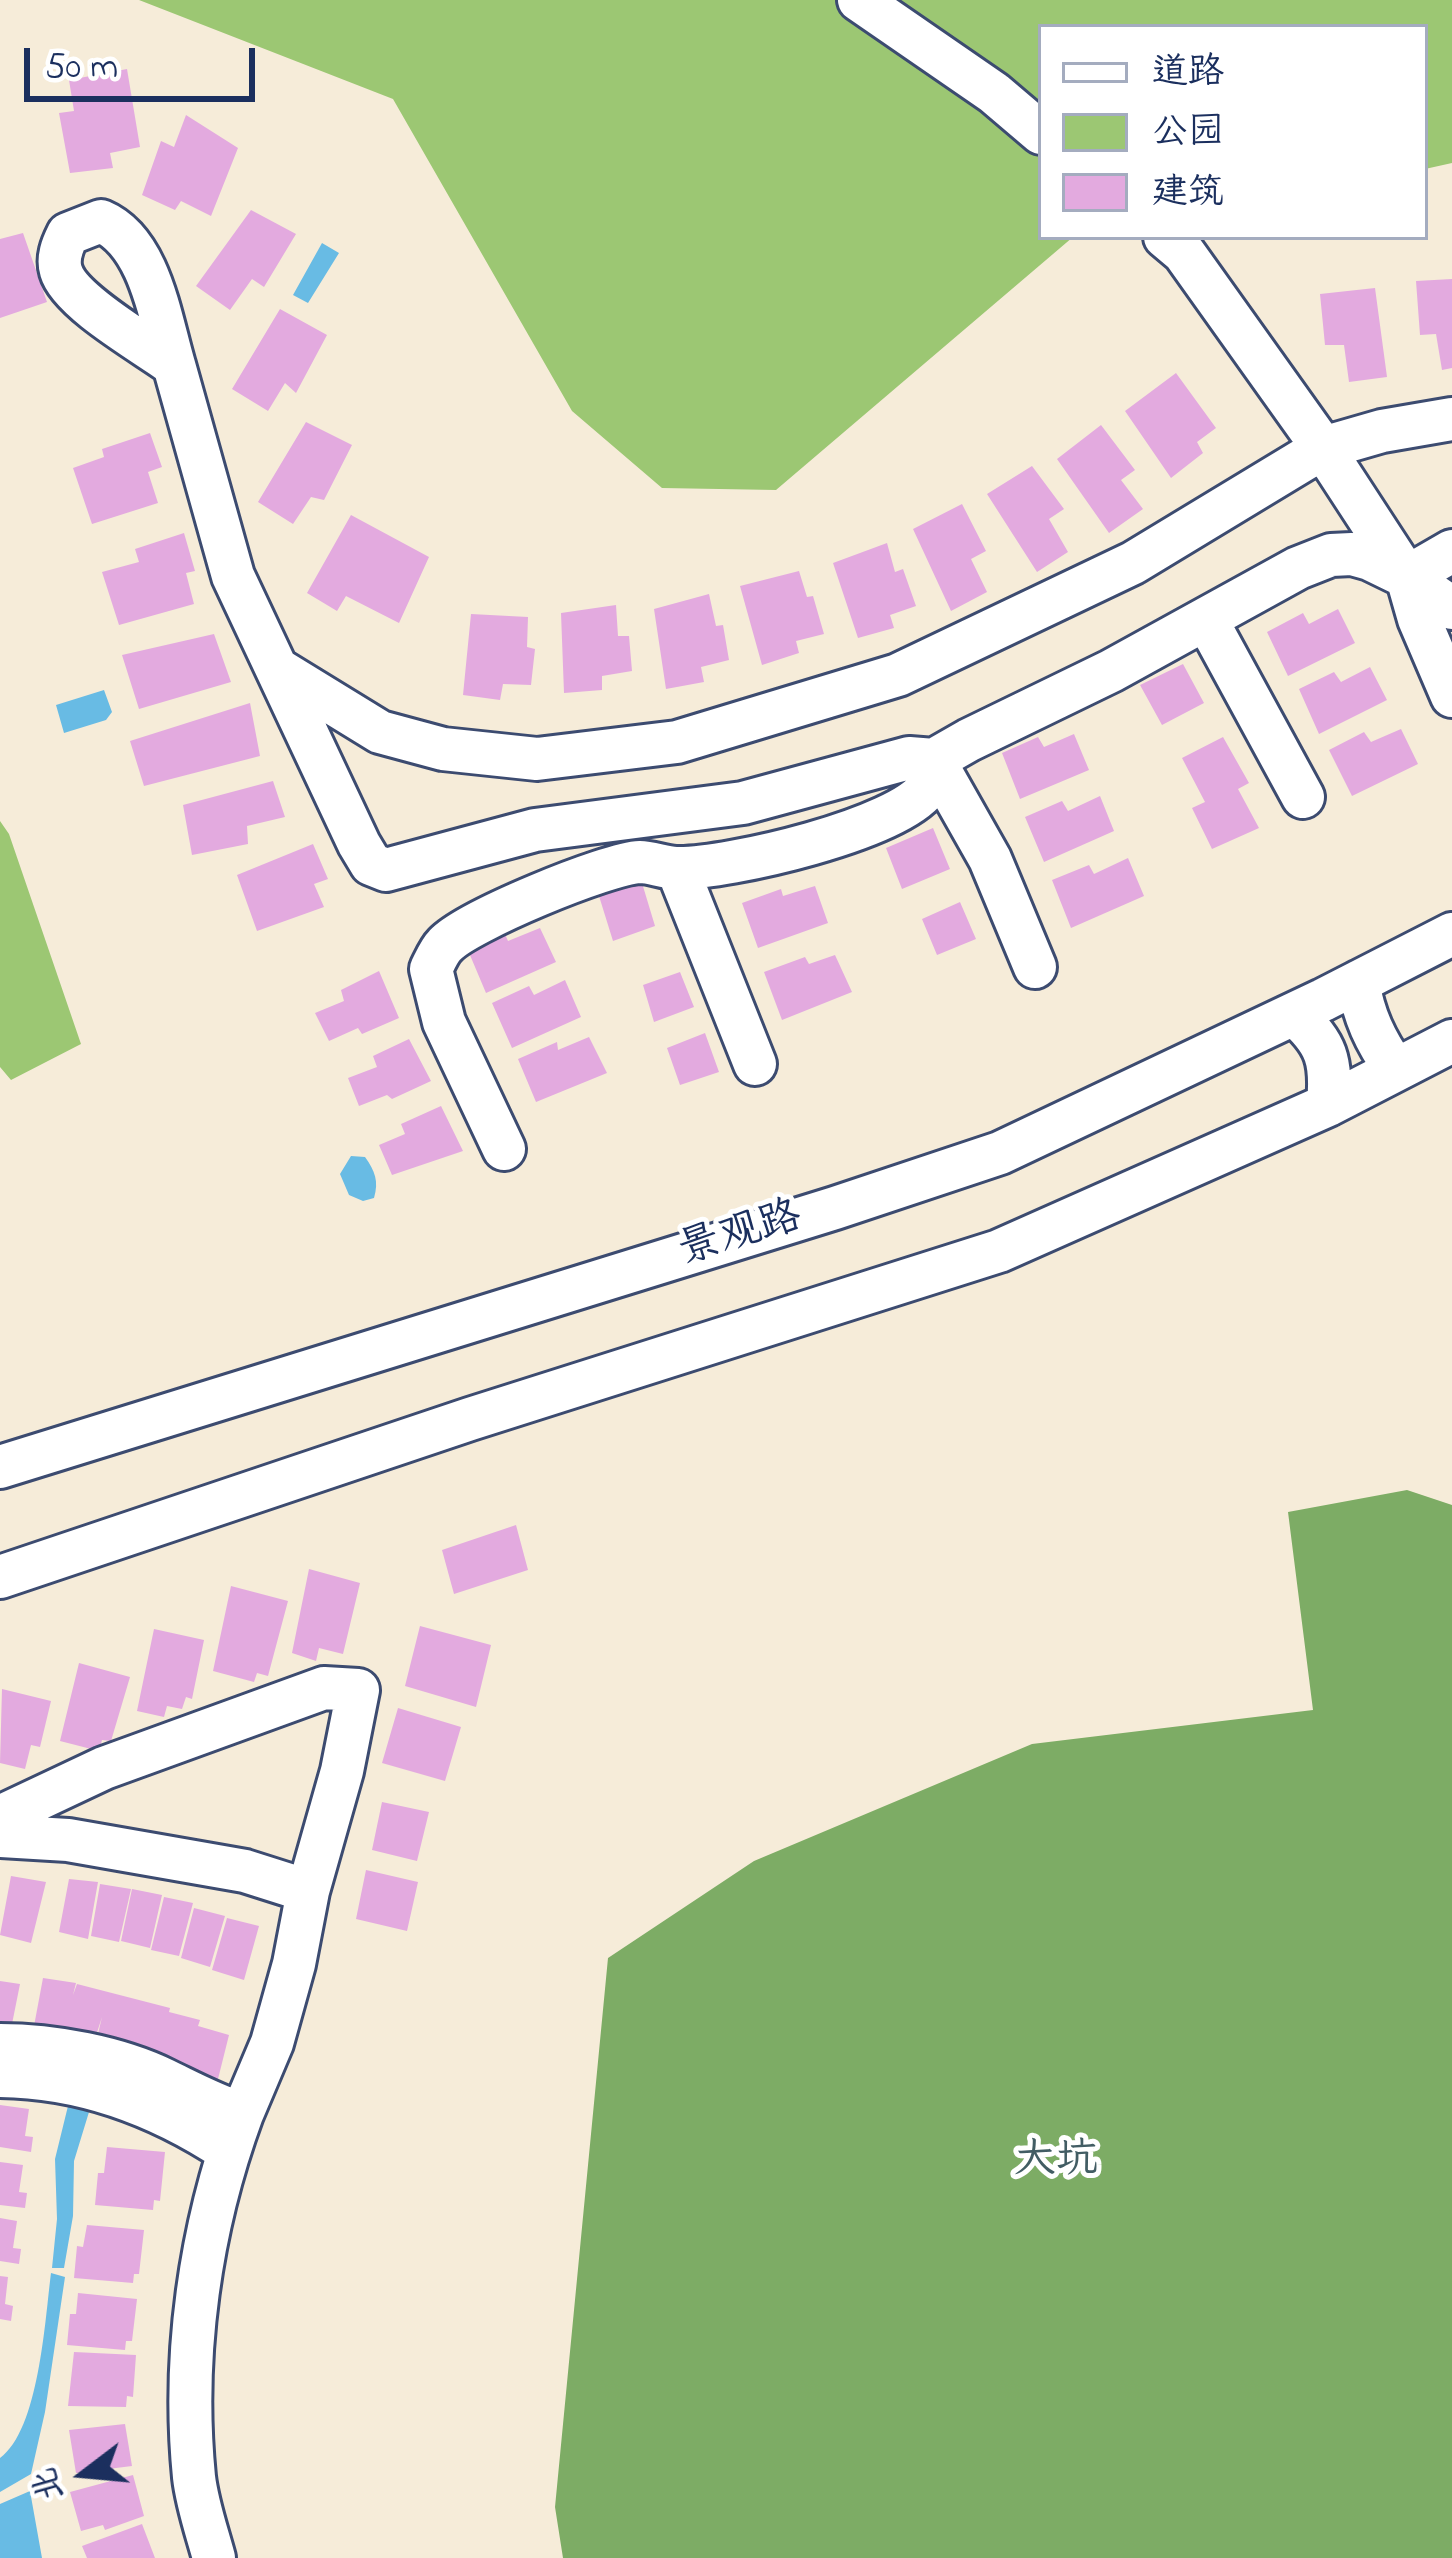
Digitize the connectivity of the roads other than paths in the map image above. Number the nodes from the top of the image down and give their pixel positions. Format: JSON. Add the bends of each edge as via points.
{"nodes":[{"id":1,"x":859,"y":0,"type":"edge"},
{"id":2,"x":1038,"y":130,"type":"edge"},
{"id":3,"x":1169,"y":240,"type":"edge"},
{"id":4,"x":174,"y":365,"type":"dead end"},
{"id":5,"x":1452,"y":419,"type":"edge"},
{"id":6,"x":1323,"y":448,"type":"junction"},
{"id":7,"x":1452,"y":551,"type":"edge"},
{"id":8,"x":1407,"y":577,"type":"junction"},
{"id":9,"x":1452,"y":608,"type":"edge"},
{"id":10,"x":1206,"y":619,"type":"junction"},
{"id":11,"x":279,"y":670,"type":"junction"},
{"id":12,"x":1452,"y":696,"type":"edge"},
{"id":13,"x":380,"y":732,"type":"junction"},
{"id":14,"x":934,"y":760,"type":"junction"},
{"id":15,"x":334,"y":788,"type":"junction"},
{"id":16,"x":1303,"y":797,"type":"dead end"},
{"id":17,"x":677,"y":868,"type":"junction"},
{"id":18,"x":1452,"y":934,"type":"edge"},
{"id":19,"x":1035,"y":968,"type":"dead end"},
{"id":20,"x":1358,"y":982,"type":"junction"},
{"id":21,"x":1294,"y":1014,"type":"junction"},
{"id":22,"x":1452,"y":1041,"type":"edge"},
{"id":23,"x":754,"y":1064,"type":"dead end"},
{"id":24,"x":1395,"y":1069,"type":"junction"},
{"id":25,"x":1328,"y":1105,"type":"junction"},
{"id":26,"x":504,"y":1150,"type":"dead end"},
{"id":27,"x":0,"y":1467,"type":"edge"},
{"id":28,"x":0,"y":1577,"type":"edge"},
{"id":29,"x":0,"y":1817,"type":"edge"},
{"id":30,"x":0,"y":1835,"type":"edge"},
{"id":31,"x":308,"y":1891,"type":"junction"},
{"id":32,"x":0,"y":2045,"type":"edge"},
{"id":33,"x":0,"y":2076,"type":"edge"},
{"id":34,"x":235,"y":2133,"type":"junction"},
{"id":35,"x":214,"y":2558,"type":"edge"}],
"edges":[{"from":1,"to":2,"type":"street"},
{"from":3,"to":6,"type":"street"},
{"from":4,"to":11,"type":"street","via":[[233,576]]},
{"from":5,"to":6,"type":"street"},
{"from":6,"to":8,"type":"street"},
{"from":6,"to":13,"type":"street","via":[[1133,562],[898,675],[699,736],[537,759],[443,749]]},
{"from":7,"to":8,"type":"street"},
{"from":8,"to":9,"type":"street"},
{"from":8,"to":10,"type":"street","via":[[1352,554],[1331,556]]},
{"from":8,"to":12,"type":"street"},
{"from":10,"to":14,"type":"street"},
{"from":10,"to":16,"type":"street"},
{"from":11,"to":13,"type":"street"},
{"from":11,"to":15,"type":"street"},
{"from":13,"to":15,"type":"street"},
{"from":14,"to":15,"type":"street","via":[[910,758],[743,803],[535,830],[386,870],[371,864]]},
{"from":14,"to":17,"type":"street","via":[[930,785],[886,817],[805,847]]},
{"from":14,"to":19,"type":"street","via":[[990,859]]},
{"from":17,"to":23,"type":"street"},
{"from":17,"to":26,"type":"street","via":[[617,868],[535,897],[446,944],[431,969],[444,1022]]},
{"from":18,"to":20,"type":"street","name":"景观路"},
{"from":20,"to":21,"type":"street","name":"景观路"},
{"from":20,"to":24,"type":"street","via":[[1364,1015]]},
{"from":21,"to":25,"type":"street","via":[[1325,1052]]},
{"from":21,"to":27,"type":"street","name":"景观路","via":[[1000,1153]]},
{"from":22,"to":24,"type":"street"},
{"from":24,"to":25,"type":"street"},
{"from":25,"to":28,"type":"street","via":[[999,1251]]},
{"from":29,"to":31,"type":"street","via":[[104,1768],[324,1688],[358,1690]]},
{"from":30,"to":31,"type":"street","via":[[245,1870]]},
{"from":31,"to":34,"type":"street","via":[[272,2043]]},
{"from":32,"to":34,"type":"street","via":[[92,2056],[163,2079]]},
{"from":33,"to":34,"type":"street","via":[[43,2076],[132,2100],[191,2127]]},
{"from":34,"to":35,"type":"street","via":[[201,2269],[190,2414],[194,2482]]}]}
